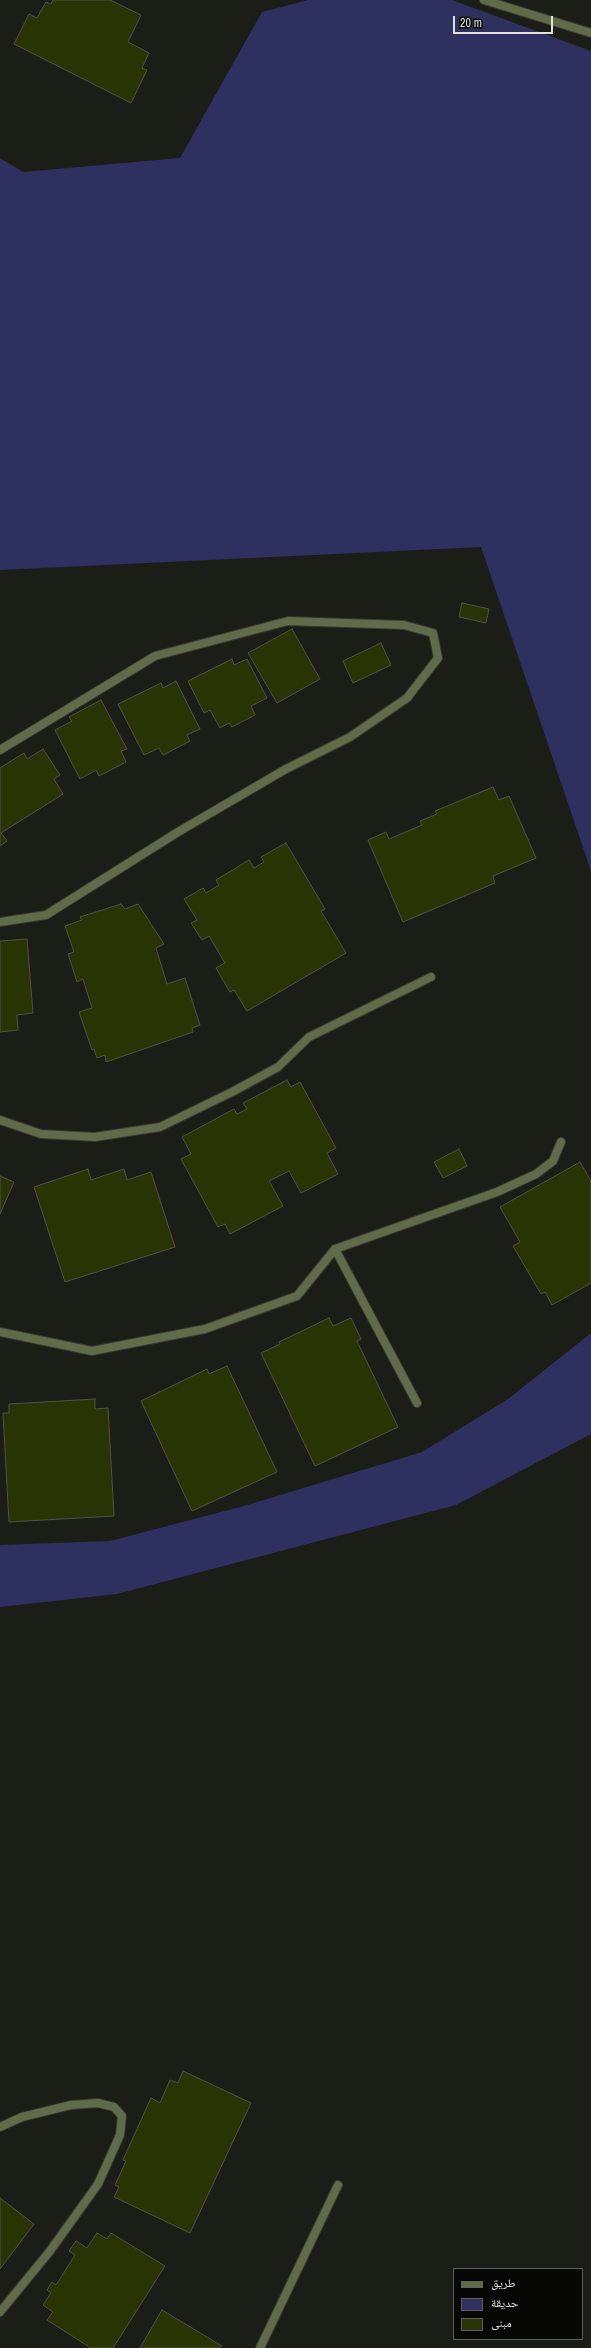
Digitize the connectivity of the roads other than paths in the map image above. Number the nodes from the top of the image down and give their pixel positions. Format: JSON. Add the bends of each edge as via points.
{"nodes":[{"id":1,"x":484,"y":0,"type":"edge"},
{"id":2,"x":591,"y":33,"type":"edge"},
{"id":3,"x":0,"y":750,"type":"edge"},
{"id":4,"x":0,"y":922,"type":"edge"},
{"id":5,"x":431,"y":977,"type":"dead end"},
{"id":6,"x":0,"y":1120,"type":"edge"},
{"id":7,"x":561,"y":1142,"type":"dead end"},
{"id":8,"x":335,"y":1249,"type":"junction"},
{"id":9,"x":0,"y":1332,"type":"edge"},
{"id":10,"x":417,"y":1403,"type":"dead end"},
{"id":11,"x":0,"y":2127,"type":"edge"},
{"id":12,"x":338,"y":2185,"type":"dead end"},
{"id":13,"x":0,"y":2312,"type":"edge"},
{"id":14,"x":260,"y":2348,"type":"edge"}],
"edges":[{"from":1,"to":2,"type":"street"},
{"from":3,"to":4,"type":"street","via":[[155,656],[288,621],[404,625],[433,632],[438,658],[412,692],[350,737],[266,780],[46,915]]},
{"from":5,"to":6,"type":"street","via":[[309,1037],[278,1067],[160,1127],[95,1137],[42,1134]]},
{"from":7,"to":8,"type":"street","via":[[553,1161],[536,1174],[497,1192]]},
{"from":8,"to":9,"type":"street","via":[[297,1296],[205,1329],[92,1351]]},
{"from":8,"to":10,"type":"street"},
{"from":11,"to":13,"type":"street","via":[[22,2117],[71,2105],[98,2103],[114,2107],[122,2116],[120,2135],[98,2184],[50,2252]]},
{"from":12,"to":14,"type":"street"}]}
